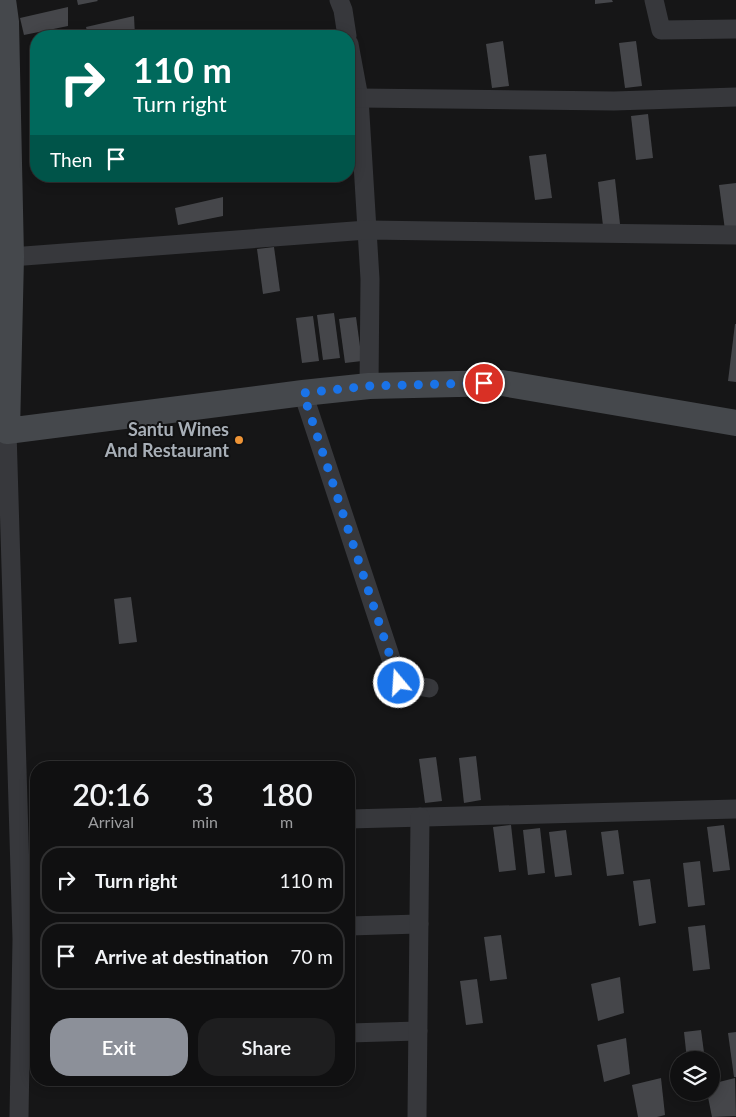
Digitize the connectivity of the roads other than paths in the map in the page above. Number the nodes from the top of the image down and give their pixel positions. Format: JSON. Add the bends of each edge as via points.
{"nodes":[{"id":1,"x":339,"y":0,"type":"edge"},
{"id":2,"x":654,"y":0,"type":"edge"},
{"id":3,"x":3,"y":15,"type":"edge"},
{"id":4,"x":736,"y":29,"type":"edge"},
{"id":5,"x":346,"y":30,"type":"edge"},
{"id":6,"x":355,"y":76,"type":"edge"},
{"id":7,"x":736,"y":97,"type":"edge"},
{"id":8,"x":359,"y":98,"type":"junction"},
{"id":9,"x":367,"y":230,"type":"junction"},
{"id":10,"x":736,"y":235,"type":"edge"},
{"id":11,"x":11,"y":257,"type":"junction"},
{"id":12,"x":369,"y":386,"type":"junction"},
{"id":13,"x":303,"y":393,"type":"junction"},
{"id":14,"x":736,"y":423,"type":"edge"},
{"id":15,"x":4,"y":433,"type":"edge"},
{"id":16,"x":429,"y":688,"type":"dead end"},
{"id":17,"x":736,"y":809,"type":"edge"},
{"id":18,"x":420,"y":817,"type":"junction"},
{"id":19,"x":355,"y":819,"type":"edge"},
{"id":20,"x":28,"y":829,"type":"edge"},
{"id":21,"x":419,"y":924,"type":"junction"},
{"id":22,"x":355,"y":926,"type":"edge"},
{"id":23,"x":29,"y":939,"type":"edge"},
{"id":24,"x":418,"y":1031,"type":"junction"},
{"id":25,"x":355,"y":1033,"type":"edge"},
{"id":26,"x":28,"y":1048,"type":"edge"},
{"id":27,"x":19,"y":1117,"type":"edge"},
{"id":28,"x":417,"y":1117,"type":"edge"}],
"edges":[{"from":1,"to":5,"type":"street"},
{"from":2,"to":4,"type":"street","via":[[661,30]]},
{"from":3,"to":11,"type":"main road"},
{"from":6,"to":8,"type":"street"},
{"from":7,"to":8,"type":"street","via":[[614,101]]},
{"from":8,"to":9,"type":"street"},
{"from":9,"to":10,"type":"street"},
{"from":9,"to":11,"type":"street"},
{"from":9,"to":12,"type":"street"},
{"from":11,"to":15,"type":"main road"},
{"from":12,"to":13,"type":"main road"},
{"from":12,"to":14,"type":"main road","via":[[502,383]]},
{"from":13,"to":15,"type":"main road"},
{"from":13,"to":16,"type":"street","via":[[399,683]]},
{"from":15,"to":20,"type":"street"},
{"from":17,"to":18,"type":"street"},
{"from":18,"to":19,"type":"street"},
{"from":18,"to":21,"type":"street"},
{"from":20,"to":23,"type":"street"},
{"from":21,"to":22,"type":"street"},
{"from":21,"to":24,"type":"street"},
{"from":23,"to":26,"type":"street"},
{"from":24,"to":25,"type":"street"},
{"from":24,"to":28,"type":"street"},
{"from":26,"to":27,"type":"street"}]}
